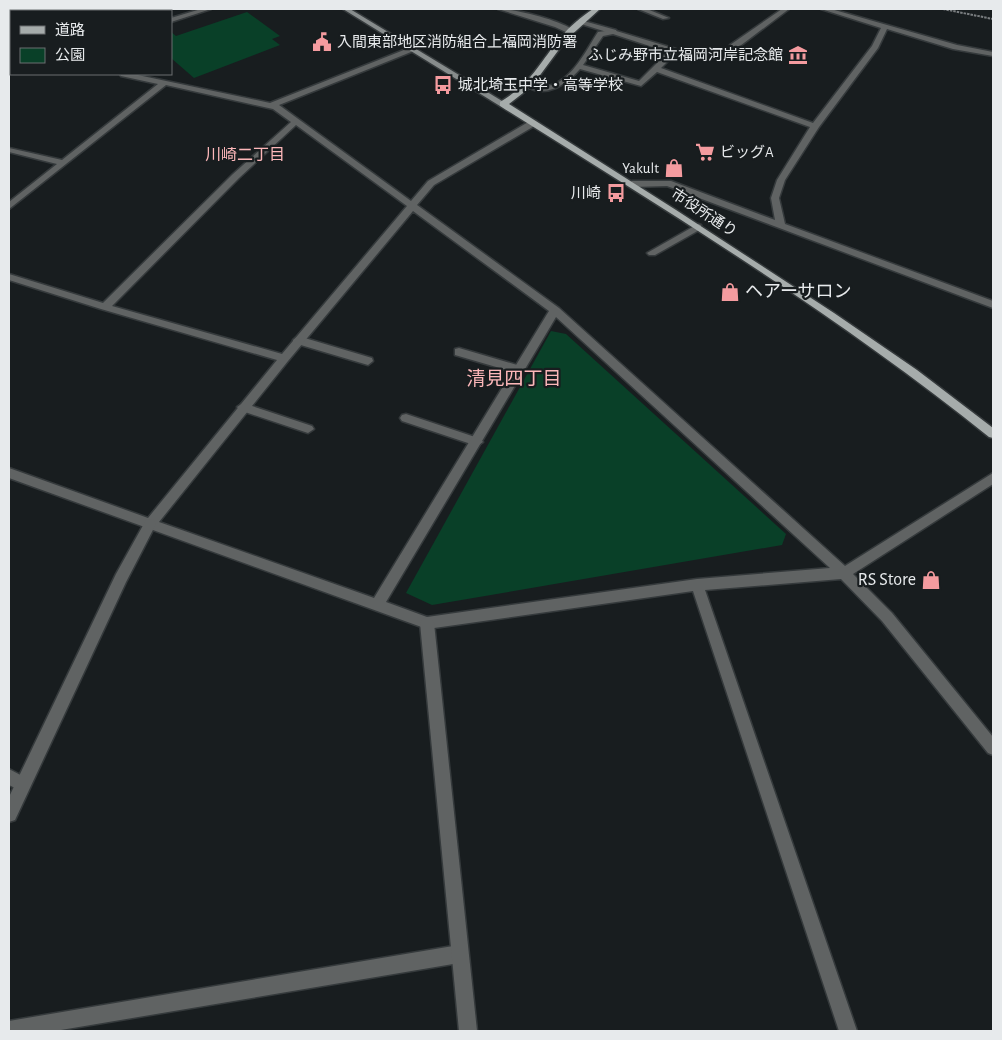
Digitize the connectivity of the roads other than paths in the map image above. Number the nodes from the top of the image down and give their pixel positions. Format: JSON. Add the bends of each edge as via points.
{"nodes":[{"id":1,"x":208,"y":9,"type":"edge"},
{"id":2,"x":346,"y":9,"type":"edge"},
{"id":3,"x":501,"y":9,"type":"edge"},
{"id":4,"x":596,"y":9,"type":"edge"},
{"id":5,"x":641,"y":9,"type":"edge"},
{"id":6,"x":786,"y":9,"type":"edge"},
{"id":7,"x":824,"y":9,"type":"edge"},
{"id":8,"x":665,"y":18,"type":"dead end"},
{"id":9,"x":172,"y":20,"type":"edge"},
{"id":10,"x":580,"y":22,"type":"junction"},
{"id":11,"x":885,"y":27,"type":"junction"},
{"id":12,"x":571,"y":31,"type":"junction"},
{"id":13,"x":613,"y":32,"type":"junction"},
{"id":14,"x":733,"y":47,"type":"dead end"},
{"id":15,"x":412,"y":50,"type":"junction"},
{"id":16,"x":993,"y":54,"type":"edge"},
{"id":17,"x":578,"y":66,"type":"junction"},
{"id":18,"x":656,"y":69,"type":"junction"},
{"id":19,"x":128,"y":75,"type":"edge"},
{"id":20,"x":164,"y":83,"type":"junction"},
{"id":21,"x":530,"y":86,"type":"junction"},
{"id":22,"x":503,"y":104,"type":"junction"},
{"id":23,"x":270,"y":106,"type":"junction"},
{"id":24,"x":294,"y":123,"type":"junction"},
{"id":25,"x":533,"y":123,"type":"junction"},
{"id":26,"x":815,"y":126,"type":"junction"},
{"id":27,"x":9,"y":150,"type":"edge"},
{"id":28,"x":63,"y":163,"type":"junction"},
{"id":29,"x":632,"y":184,"type":"junction"},
{"id":30,"x":9,"y":206,"type":"edge"},
{"id":31,"x":410,"y":206,"type":"junction"},
{"id":32,"x":781,"y":226,"type":"junction"},
{"id":33,"x":698,"y":227,"type":"junction"},
{"id":34,"x":652,"y":253,"type":"dead end"},
{"id":35,"x":9,"y":277,"type":"edge"},
{"id":36,"x":993,"y":304,"type":"edge"},
{"id":37,"x":105,"y":307,"type":"junction"},
{"id":38,"x":555,"y":310,"type":"junction"},
{"id":39,"x":298,"y":340,"type":"junction"},
{"id":40,"x":458,"y":352,"type":"dead end"},
{"id":41,"x":284,"y":358,"type":"junction"},
{"id":42,"x":368,"y":361,"type":"dead end"},
{"id":43,"x":520,"y":370,"type":"junction"},
{"id":44,"x":244,"y":407,"type":"junction"},
{"id":45,"x":406,"y":418,"type":"dead end"},
{"id":46,"x":308,"y":429,"type":"dead end"},
{"id":47,"x":993,"y":434,"type":"edge"},
{"id":48,"x":477,"y":442,"type":"junction"},
{"id":49,"x":9,"y":473,"type":"edge"},
{"id":50,"x":993,"y":478,"type":"edge"},
{"id":51,"x":150,"y":524,"type":"junction"},
{"id":52,"x":844,"y":573,"type":"junction"},
{"id":53,"x":697,"y":585,"type":"junction"},
{"id":54,"x":377,"y":605,"type":"junction"},
{"id":55,"x":426,"y":622,"type":"junction"},
{"id":56,"x":993,"y":748,"type":"edge"},
{"id":57,"x":9,"y":777,"type":"edge"},
{"id":58,"x":23,"y":784,"type":"junction"},
{"id":59,"x":9,"y":814,"type":"edge"},
{"id":60,"x":459,"y":954,"type":"junction"},
{"id":61,"x":9,"y":1030,"type":"edge"},
{"id":62,"x":468,"y":1031,"type":"edge"},
{"id":63,"x":848,"y":1031,"type":"edge"}],
"edges":[{"from":1,"to":9,"type":"street"},
{"from":2,"to":15,"type":"main road"},
{"from":3,"to":12,"type":"street"},
{"from":4,"to":10,"type":"main road"},
{"from":5,"to":8,"type":"street"},
{"from":6,"to":14,"type":"street"},
{"from":7,"to":11,"type":"street"},
{"from":10,"to":12,"type":"main road"},
{"from":10,"to":13,"type":"street"},
{"from":11,"to":16,"type":"street"},
{"from":11,"to":26,"type":"street","via":[[875,46]]},
{"from":12,"to":21,"type":"main road"},
{"from":13,"to":17,"type":"street","via":[[601,34]]},
{"from":13,"to":18,"type":"street","via":[[672,51]]},
{"from":15,"to":22,"type":"main road"},
{"from":15,"to":23,"type":"street"},
{"from":17,"to":18,"type":"street","via":[[641,84]]},
{"from":17,"to":21,"type":"street","via":[[552,88]]},
{"from":18,"to":26,"type":"street"},
{"from":19,"to":20,"type":"street"},
{"from":20,"to":23,"type":"street"},
{"from":20,"to":28,"type":"street"},
{"from":21,"to":22,"type":"main road"},
{"from":22,"to":25,"type":"main road","name":"市役所通り"},
{"from":23,"to":24,"type":"street"},
{"from":24,"to":31,"type":"street"},
{"from":24,"to":37,"type":"street"},
{"from":25,"to":29,"type":"main road","name":"市役所通り"},
{"from":25,"to":31,"type":"street","via":[[431,183]]},
{"from":26,"to":32,"type":"street","via":[[781,180],[775,198]]},
{"from":27,"to":28,"type":"street"},
{"from":28,"to":30,"type":"street"},
{"from":29,"to":32,"type":"street","via":[[668,184]]},
{"from":29,"to":33,"type":"main road","name":"市役所通り"},
{"from":31,"to":38,"type":"street"},
{"from":31,"to":39,"type":"street"},
{"from":32,"to":36,"type":"street"},
{"from":33,"to":34,"type":"street"},
{"from":33,"to":47,"type":"main road","name":"市役所通り","via":[[887,353],[944,393]]},
{"from":35,"to":37,"type":"street"},
{"from":37,"to":41,"type":"street"},
{"from":38,"to":43,"type":"street"},
{"from":38,"to":52,"type":"street"},
{"from":39,"to":41,"type":"street"},
{"from":39,"to":42,"type":"street"},
{"from":40,"to":43,"type":"street"},
{"from":41,"to":44,"type":"street"},
{"from":43,"to":48,"type":"street"},
{"from":44,"to":46,"type":"street"},
{"from":44,"to":51,"type":"street"},
{"from":45,"to":48,"type":"street"},
{"from":48,"to":54,"type":"street"},
{"from":49,"to":51,"type":"street"},
{"from":50,"to":52,"type":"street"},
{"from":51,"to":54,"type":"street"},
{"from":51,"to":58,"type":"street"},
{"from":52,"to":53,"type":"street"},
{"from":52,"to":56,"type":"street","via":[[887,617]]},
{"from":53,"to":55,"type":"street"},
{"from":53,"to":63,"type":"street"},
{"from":54,"to":55,"type":"street"},
{"from":55,"to":60,"type":"street"},
{"from":57,"to":58,"type":"street"},
{"from":58,"to":59,"type":"street"},
{"from":60,"to":61,"type":"street"},
{"from":60,"to":62,"type":"street"}]}
